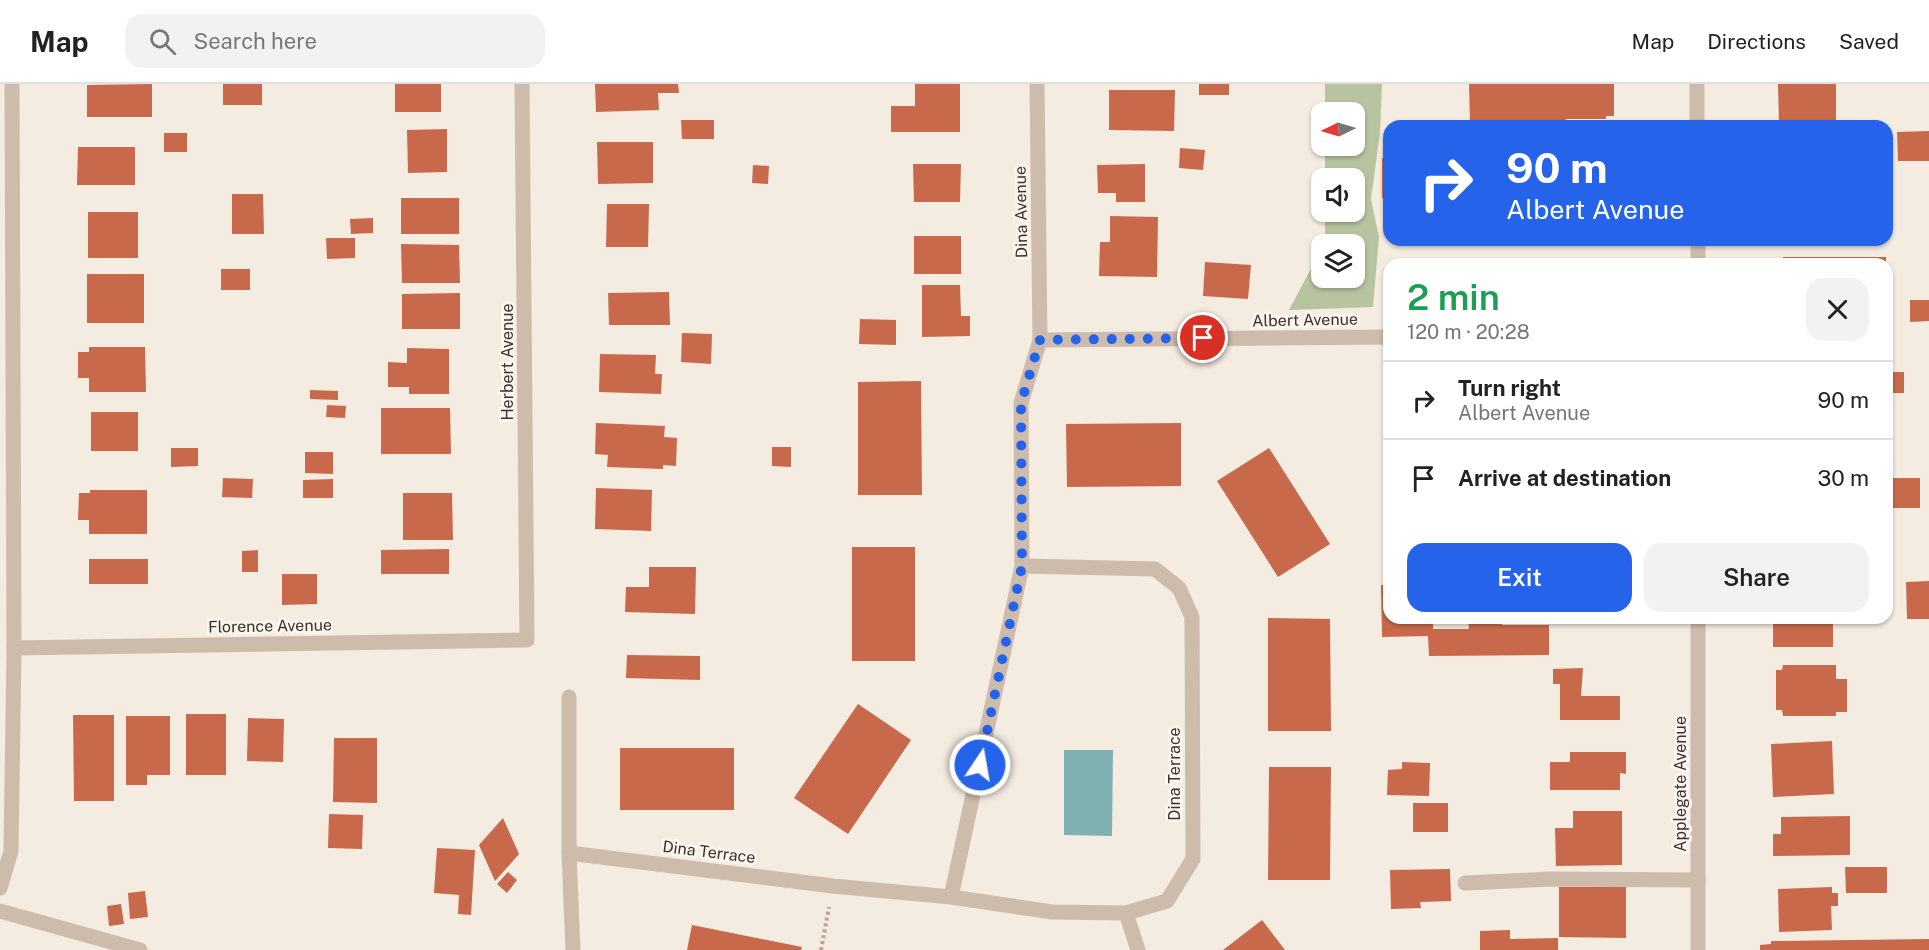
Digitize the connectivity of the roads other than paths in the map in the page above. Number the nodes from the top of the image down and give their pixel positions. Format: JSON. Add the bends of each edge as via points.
{"nodes":[{"id":1,"x":12,"y":84,"type":"edge"},
{"id":2,"x":522,"y":84,"type":"edge"},
{"id":3,"x":1037,"y":84,"type":"edge"},
{"id":4,"x":1697,"y":84,"type":"edge"},
{"id":5,"x":1697,"y":120,"type":"edge"},
{"id":6,"x":1383,"y":337,"type":"edge"},
{"id":7,"x":1040,"y":340,"type":"junction"},
{"id":8,"x":1022,"y":566,"type":"junction"},
{"id":9,"x":1698,"y":624,"type":"edge"},
{"id":10,"x":527,"y":640,"type":"joint"},
{"id":11,"x":14,"y":648,"type":"junction"},
{"id":12,"x":568,"y":697,"type":"dead end"},
{"id":13,"x":569,"y":853,"type":"junction"},
{"id":14,"x":1698,"y":880,"type":"junction"},
{"id":15,"x":1465,"y":884,"type":"dead end"},
{"id":16,"x":0,"y":888,"type":"edge"},
{"id":17,"x":951,"y":897,"type":"junction"},
{"id":18,"x":0,"y":911,"type":"edge"},
{"id":19,"x":1126,"y":913,"type":"junction"},
{"id":20,"x":140,"y":950,"type":"edge"},
{"id":21,"x":573,"y":950,"type":"edge"},
{"id":22,"x":1138,"y":950,"type":"edge"},
{"id":23,"x":1698,"y":950,"type":"edge"}],
"edges":[{"from":1,"to":11,"type":"street"},
{"from":2,"to":10,"type":"street","name":"Herbert Avenue"},
{"from":3,"to":7,"type":"street","name":"Dina Avenue"},
{"from":4,"to":5,"type":"street"},
{"from":6,"to":7,"type":"street","name":"Albert Avenue"},
{"from":7,"to":8,"type":"street","via":[[1021,403]]},
{"from":8,"to":17,"type":"street"},
{"from":8,"to":19,"type":"street","name":"Dina Terrace","via":[[1155,569],[1179,588],[1192,617],[1193,859],[1167,901]]},
{"from":9,"to":14,"type":"street","name":"Applegate Avenue"},
{"from":10,"to":11,"type":"street","name":"Florence Avenue"},
{"from":11,"to":16,"type":"street","via":[[11,851]]},
{"from":12,"to":13,"type":"street"},
{"from":13,"to":17,"type":"street","name":"Dina Terrace"},
{"from":13,"to":21,"type":"street"},
{"from":14,"to":15,"type":"street","via":[[1552,879]]},
{"from":14,"to":23,"type":"street","name":"Applegate Avenue"},
{"from":17,"to":19,"type":"street","name":"Dina Terrace","via":[[1052,912]]},
{"from":18,"to":20,"type":"street"},
{"from":19,"to":22,"type":"street"}]}
